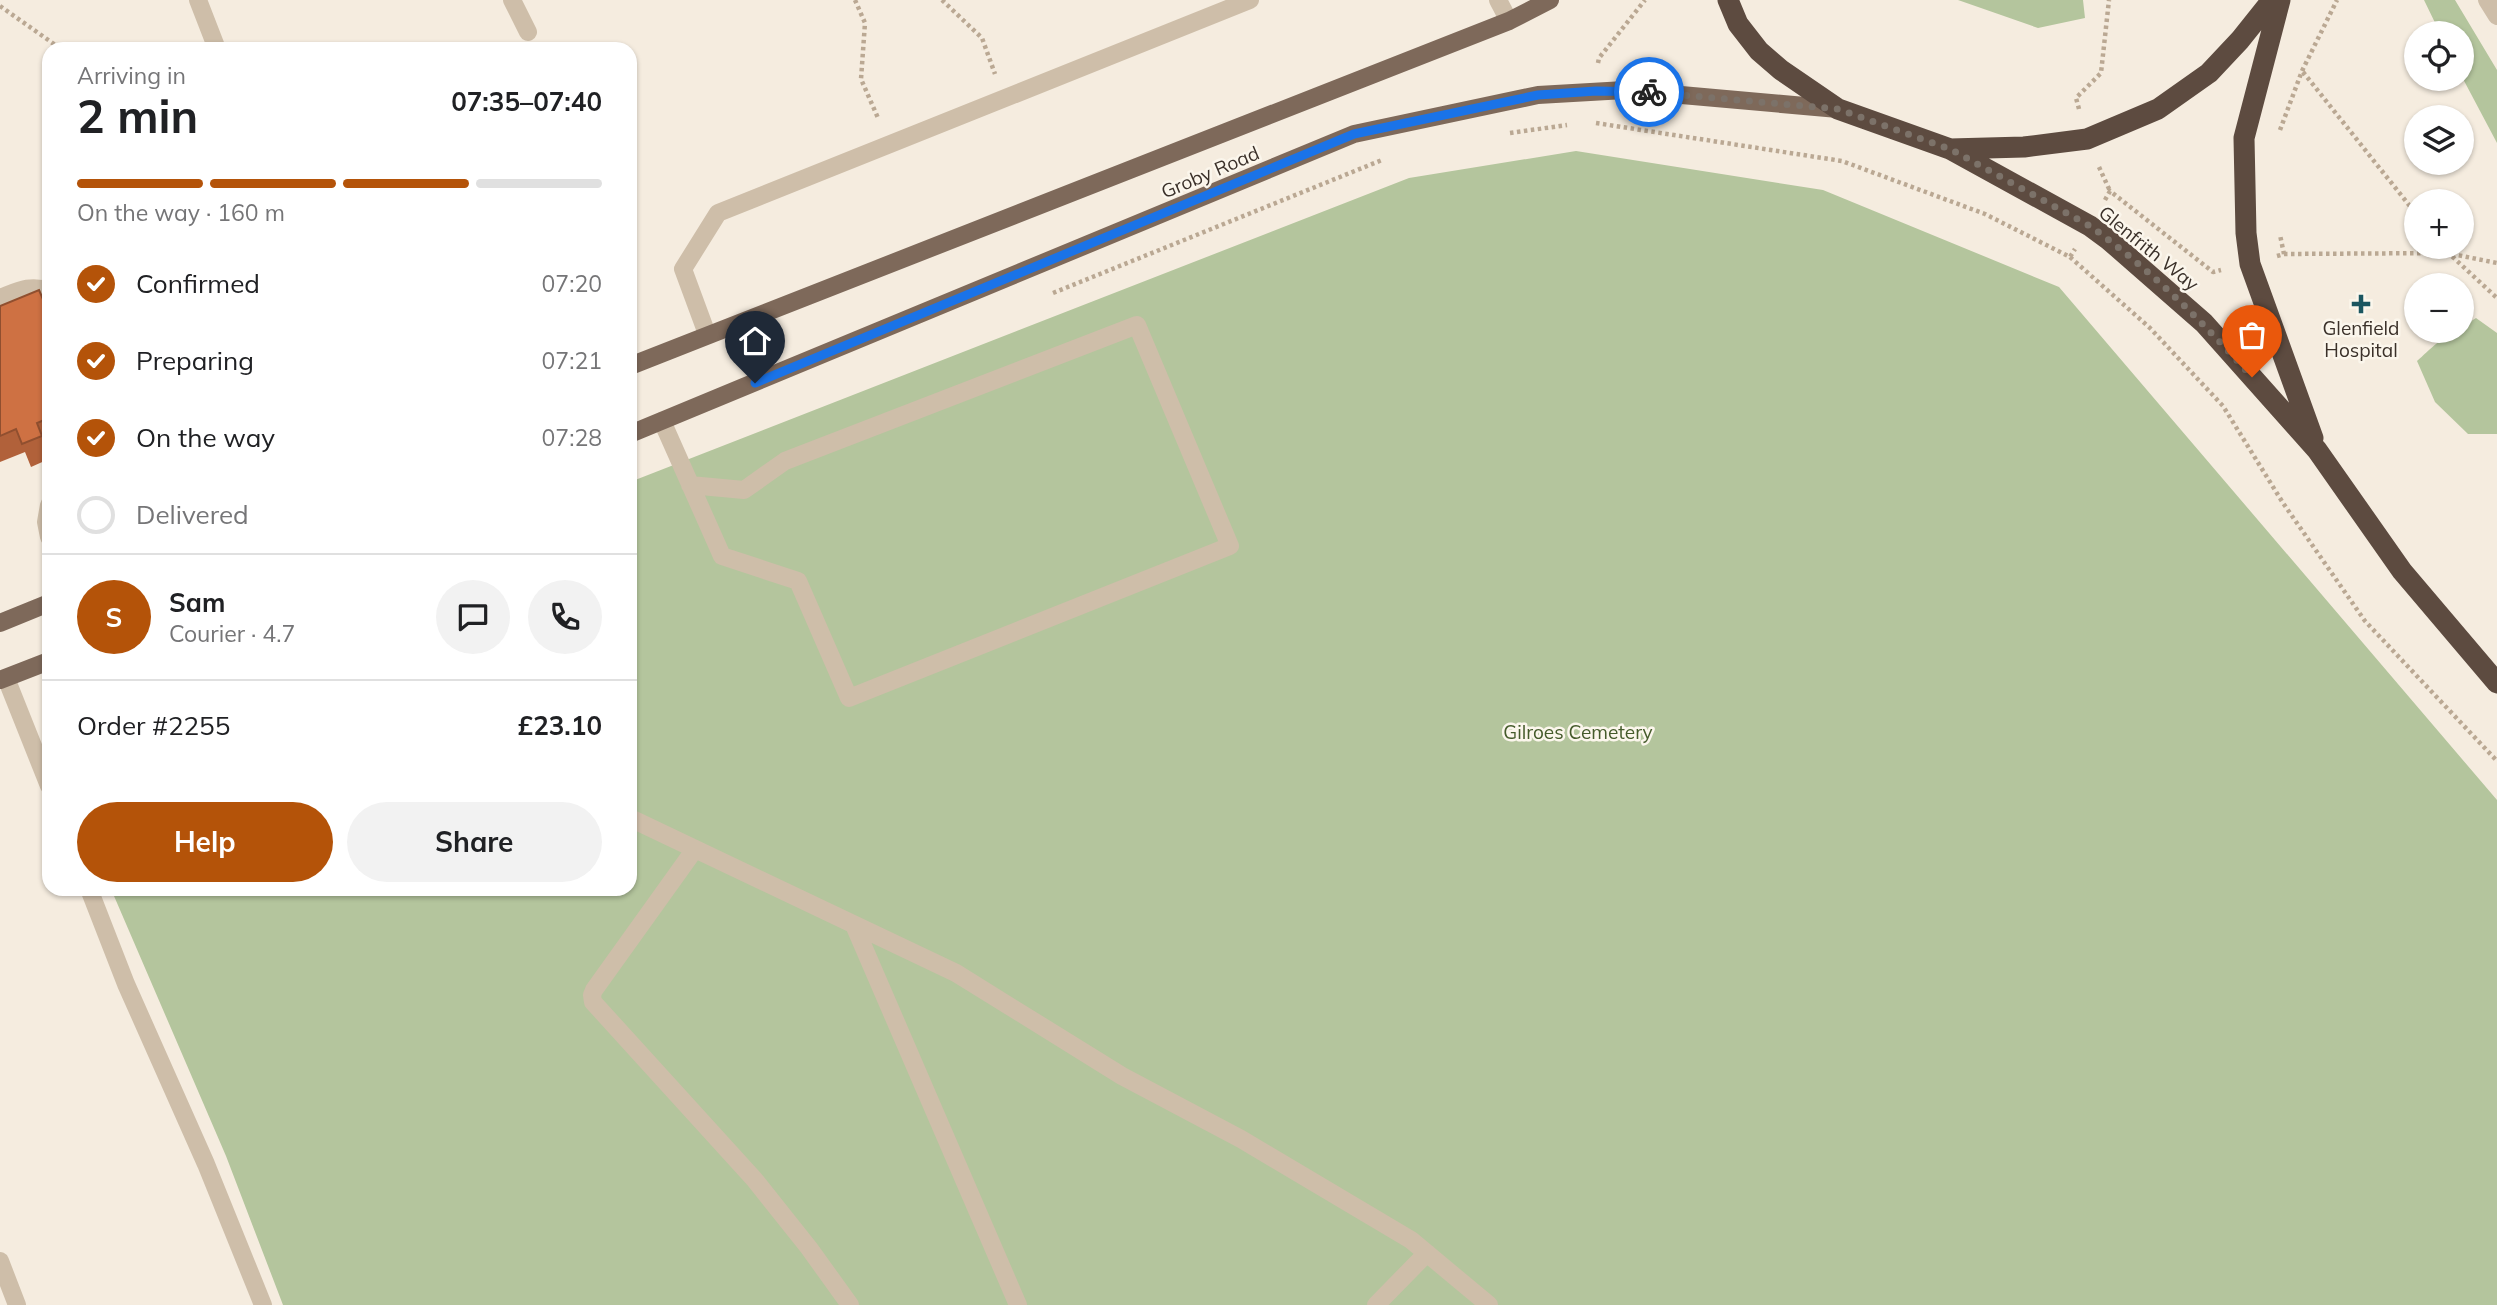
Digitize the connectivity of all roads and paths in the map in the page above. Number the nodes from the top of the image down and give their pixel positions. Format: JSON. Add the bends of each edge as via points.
{"nodes":[{"id":1,"x":198,"y":0,"type":"edge"},
{"id":2,"x":512,"y":0,"type":"edge"},
{"id":3,"x":855,"y":0,"type":"edge"},
{"id":4,"x":942,"y":0,"type":"edge"},
{"id":5,"x":1250,"y":0,"type":"edge"},
{"id":6,"x":1498,"y":0,"type":"edge"},
{"id":7,"x":1550,"y":0,"type":"edge"},
{"id":8,"x":1646,"y":0,"type":"edge"},
{"id":9,"x":1728,"y":0,"type":"edge"},
{"id":10,"x":2109,"y":0,"type":"edge"},
{"id":11,"x":2272,"y":0,"type":"edge"},
{"id":12,"x":2280,"y":0,"type":"edge"},
{"id":13,"x":2337,"y":0,"type":"edge"},
{"id":14,"x":2487,"y":0,"type":"edge"},
{"id":15,"x":0,"y":6,"type":"edge"},
{"id":16,"x":2497,"y":16,"type":"edge"},
{"id":17,"x":1509,"y":21,"type":"junction"},
{"id":18,"x":527,"y":32,"type":"dead end"},
{"id":19,"x":51,"y":42,"type":"edge"},
{"id":20,"x":214,"y":42,"type":"edge"},
{"id":21,"x":2302,"y":71,"type":"junction"},
{"id":22,"x":1596,"y":91,"type":"junction"},
{"id":23,"x":1004,"y":99,"type":"junction"},
{"id":24,"x":1838,"y":109,"type":"junction"},
{"id":25,"x":1592,"y":123,"type":"dead end"},
{"id":26,"x":1601,"y":123,"type":"junction"},
{"id":27,"x":1570,"y":124,"type":"dead end"},
{"id":28,"x":1504,"y":134,"type":"dead end"},
{"id":29,"x":2278,"y":135,"type":"dead end"},
{"id":30,"x":2087,"y":139,"type":"junction"},
{"id":31,"x":889,"y":144,"type":"junction"},
{"id":32,"x":1950,"y":149,"type":"junction"},
{"id":33,"x":1386,"y":158,"type":"dead end"},
{"id":34,"x":2110,"y":191,"type":"junction"},
{"id":35,"x":2404,"y":199,"type":"edge"},
{"id":36,"x":2090,"y":226,"type":"junction"},
{"id":37,"x":2278,"y":230,"type":"dead end"},
{"id":38,"x":2284,"y":254,"type":"junction"},
{"id":39,"x":2404,"y":254,"type":"edge"},
{"id":40,"x":2070,"y":257,"type":"junction"},
{"id":41,"x":2453,"y":259,"type":"edge"},
{"id":42,"x":2474,"y":259,"type":"edge"},
{"id":43,"x":2497,"y":263,"type":"edge"},
{"id":44,"x":2250,"y":264,"type":"junction"},
{"id":45,"x":42,"y":289,"type":"edge"},
{"id":46,"x":1049,"y":295,"type":"dead end"},
{"id":47,"x":0,"y":298,"type":"edge"},
{"id":48,"x":2497,"y":299,"type":"edge"},
{"id":49,"x":707,"y":334,"type":"junction"},
{"id":50,"x":637,"y":363,"type":"edge"},
{"id":51,"x":662,"y":421,"type":"junction"},
{"id":52,"x":637,"y":431,"type":"edge"},
{"id":53,"x":2317,"y":450,"type":"junction"},
{"id":54,"x":690,"y":485,"type":"junction"},
{"id":55,"x":42,"y":606,"type":"edge"},
{"id":56,"x":0,"y":623,"type":"edge"},
{"id":57,"x":42,"y":664,"type":"edge"},
{"id":58,"x":3,"y":679,"type":"edge"},
{"id":59,"x":2497,"y":683,"type":"edge"},
{"id":60,"x":2497,"y":761,"type":"edge"},
{"id":61,"x":42,"y":770,"type":"edge"},
{"id":62,"x":637,"y":821,"type":"edge"},
{"id":63,"x":695,"y":849,"type":"junction"},
{"id":64,"x":92,"y":896,"type":"edge"},
{"id":65,"x":855,"y":925,"type":"junction"},
{"id":66,"x":1427,"y":1253,"type":"junction"},
{"id":67,"x":0,"y":1261,"type":"edge"},
{"id":68,"x":17,"y":1305,"type":"edge"},
{"id":69,"x":263,"y":1305,"type":"edge"},
{"id":70,"x":850,"y":1305,"type":"edge"},
{"id":71,"x":1018,"y":1305,"type":"edge"},
{"id":72,"x":1377,"y":1305,"type":"edge"},
{"id":73,"x":1489,"y":1305,"type":"edge"}],
"edges":[{"from":1,"to":20,"type":"street"},
{"from":2,"to":18,"type":"street"},
{"from":3,"to":31,"type":"path","via":[[865,23],[861,79]]},
{"from":4,"to":23,"type":"path","via":[[982,38]]},
{"from":5,"to":23,"type":"street"},
{"from":6,"to":17,"type":"street"},
{"from":7,"to":17,"type":"main road","name":"Groby Road"},
{"from":8,"to":22,"type":"path","via":[[1599,58]]},
{"from":9,"to":24,"type":"highway","via":[[1738,24],[1759,51]]},
{"from":10,"to":30,"type":"path","via":[[2101,74],[2076,99]]},
{"from":11,"to":30,"type":"highway","via":[[2209,73],[2158,109]]},
{"from":12,"to":44,"type":"highway","name":"Glenfrith Way","via":[[2244,138]]},
{"from":13,"to":21,"type":"path"},
{"from":14,"to":16,"type":"street"},
{"from":15,"to":19,"type":"path"},
{"from":17,"to":49,"type":"main road","name":"Groby Road"},
{"from":21,"to":29,"type":"path"},
{"from":21,"to":35,"type":"path"},
{"from":22,"to":24,"type":"main road","name":"Groby Road"},
{"from":22,"to":26,"type":"path"},
{"from":22,"to":51,"type":"main road","name":"Groby Road","via":[[1538,95],[1354,134]]},
{"from":23,"to":31,"type":"street"},
{"from":24,"to":32,"type":"highway"},
{"from":25,"to":26,"type":"path"},
{"from":26,"to":40,"type":"path","via":[[1842,160],[1985,215]]},
{"from":27,"to":28,"type":"path"},
{"from":30,"to":32,"type":"highway"},
{"from":30,"to":34,"type":"path"},
{"from":31,"to":49,"type":"street","via":[[718,214],[683,269]]},
{"from":32,"to":36,"type":"highway","name":"Glenfrith Way"},
{"from":33,"to":46,"type":"path"},
{"from":34,"to":36,"type":"path"},
{"from":34,"to":44,"type":"path","via":[[2213,272]]},
{"from":36,"to":40,"type":"path"},
{"from":36,"to":53,"type":"highway","name":"Glenfrith Way","via":[[2204,323]]},
{"from":37,"to":38,"type":"path"},
{"from":38,"to":39,"type":"path"},
{"from":38,"to":44,"type":"path"},
{"from":40,"to":60,"type":"path","via":[[2150,328],[2223,406],[2365,621]]},
{"from":41,"to":48,"type":"path"},
{"from":42,"to":43,"type":"path"},
{"from":44,"to":53,"type":"highway","name":"Glenfrith Way"},
{"from":45,"to":47,"type":"street","via":[[26,288]]},
{"from":49,"to":50,"type":"main road","name":"Groby Road"},
{"from":51,"to":52,"type":"main road","name":"Groby Road"},
{"from":51,"to":54,"type":"street"},
{"from":53,"to":59,"type":"highway","name":"Glenfrith Way","via":[[2402,571]]},
{"from":54,"to":54,"type":"street","via":[[744,490],[785,461],[1137,325],[1230,546],[849,698],[798,581],[722,556]]},
{"from":55,"to":56,"type":"main road"},
{"from":57,"to":58,"type":"main road"},
{"from":58,"to":61,"type":"street"},
{"from":62,"to":63,"type":"street"},
{"from":63,"to":65,"type":"street"},
{"from":63,"to":70,"type":"street","via":[[594,990],[593,1002],[754,1180]]},
{"from":64,"to":69,"type":"street"},
{"from":65,"to":66,"type":"street","via":[[956,973],[1122,1076],[1241,1139]]},
{"from":65,"to":71,"type":"street"},
{"from":66,"to":72,"type":"street"},
{"from":66,"to":73,"type":"street"},
{"from":67,"to":68,"type":"street"}]}
